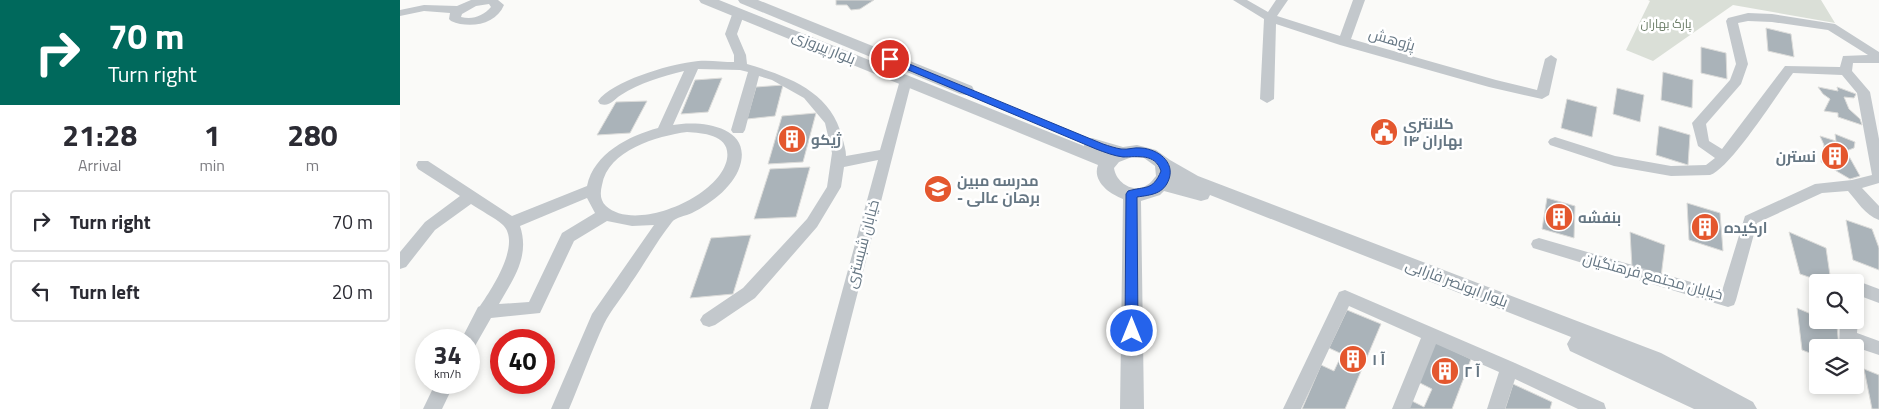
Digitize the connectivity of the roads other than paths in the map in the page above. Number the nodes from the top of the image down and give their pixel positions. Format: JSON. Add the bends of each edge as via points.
{"nodes":[{"id":1,"x":492,"y":0,"type":"edge"},
{"id":2,"x":706,"y":0,"type":"edge"},
{"id":3,"x":780,"y":0,"type":"edge"},
{"id":4,"x":1239,"y":0,"type":"edge"},
{"id":5,"x":1282,"y":0,"type":"edge"},
{"id":6,"x":1359,"y":0,"type":"edge"},
{"id":7,"x":751,"y":4,"type":"edge"},
{"id":8,"x":458,"y":11,"type":"junction"},
{"id":9,"x":400,"y":13,"type":"edge"},
{"id":10,"x":400,"y":18,"type":"edge"},
{"id":11,"x":1270,"y":18,"type":"junction"},
{"id":12,"x":1344,"y":42,"type":"junction"},
{"id":13,"x":1879,"y":58,"type":"edge"},
{"id":14,"x":1551,"y":59,"type":"dead end"},
{"id":15,"x":693,"y":66,"type":"junction"},
{"id":16,"x":740,"y":66,"type":"junction"},
{"id":17,"x":755,"y":69,"type":"junction"},
{"id":18,"x":1846,"y":71,"type":"junction"},
{"id":19,"x":906,"y":80,"type":"junction"},
{"id":20,"x":1267,"y":99,"type":"dead end"},
{"id":21,"x":604,"y":101,"type":"dead end"},
{"id":22,"x":664,"y":130,"type":"junction"},
{"id":23,"x":738,"y":130,"type":"dead end"},
{"id":24,"x":1555,"y":142,"type":"dead end"},
{"id":25,"x":885,"y":154,"type":"junction"},
{"id":26,"x":1724,"y":156,"type":"junction"},
{"id":27,"x":1115,"y":158,"type":"junction"},
{"id":28,"x":837,"y":163,"type":"junction"},
{"id":29,"x":423,"y":165,"type":"dead end"},
{"id":30,"x":1163,"y":174,"type":"junction"},
{"id":31,"x":1879,"y":177,"type":"edge"},
{"id":32,"x":1852,"y":185,"type":"junction"},
{"id":33,"x":592,"y":190,"type":"junction"},
{"id":34,"x":1132,"y":194,"type":"junction"},
{"id":35,"x":470,"y":196,"type":"junction"},
{"id":36,"x":606,"y":214,"type":"junction"},
{"id":37,"x":1879,"y":214,"type":"edge"},
{"id":38,"x":668,"y":216,"type":"junction"},
{"id":39,"x":512,"y":223,"type":"junction"},
{"id":40,"x":1317,"y":235,"type":"junction"},
{"id":41,"x":1539,"y":244,"type":"dead end"},
{"id":42,"x":400,"y":263,"type":"edge"},
{"id":43,"x":1864,"y":290,"type":"edge"},
{"id":44,"x":1879,"y":296,"type":"edge"},
{"id":45,"x":484,"y":312,"type":"junction"},
{"id":46,"x":709,"y":320,"type":"dead end"},
{"id":47,"x":475,"y":329,"type":"edge"},
{"id":48,"x":1431,"y":334,"type":"junction"},
{"id":49,"x":1848,"y":335,"type":"edge"},
{"id":50,"x":1879,"y":348,"type":"edge"},
{"id":51,"x":1509,"y":368,"type":"junction"},
{"id":52,"x":440,"y":394,"type":"edge"},
{"id":53,"x":1590,"y":408,"type":"edge"},
{"id":54,"x":432,"y":409,"type":"edge"},
{"id":55,"x":560,"y":409,"type":"edge"},
{"id":56,"x":819,"y":409,"type":"edge"},
{"id":57,"x":1132,"y":409,"type":"edge"},
{"id":58,"x":1292,"y":409,"type":"edge"},
{"id":59,"x":1401,"y":409,"type":"edge"},
{"id":60,"x":1496,"y":409,"type":"edge"},
{"id":61,"x":1717,"y":409,"type":"edge"},
{"id":62,"x":1746,"y":409,"type":"edge"}],
"edges":[{"from":1,"to":8,"type":"street"},
{"from":1,"to":8,"type":"street","via":[[497,8],[484,18],[459,21],[454,16]]},
{"from":2,"to":7,"type":"street","name":"بلوار پیروزی"},
{"from":3,"to":7,"type":"street"},
{"from":4,"to":11,"type":"street","name":"پژوهش"},
{"from":5,"to":11,"type":"street"},
{"from":6,"to":12,"type":"street"},
{"from":7,"to":16,"type":"street","via":[[731,34],[740,55]]},
{"from":7,"to":19,"type":"street","name":"بلوار پیروزی"},
{"from":7,"to":27,"type":"street","name":"بلوار پیروزی","via":[[1099,147]]},
{"from":8,"to":9,"type":"street","via":[[424,8]]},
{"from":8,"to":10,"type":"street"},
{"from":11,"to":12,"type":"street","name":"پژوهش"},
{"from":11,"to":20,"type":"street"},
{"from":12,"to":14,"type":"street","name":"پژوهش","via":[[1542,95]]},
{"from":13,"to":18,"type":"street","via":[[1846,59]]},
{"from":13,"to":26,"type":"street","via":[[1831,27],[1772,18],[1748,17],[1732,21],[1742,64],[1736,80],[1699,123],[1703,143]]},
{"from":15,"to":16,"type":"street"},
{"from":15,"to":21,"type":"street","via":[[659,73],[616,92]]},
{"from":15,"to":22,"type":"street"},
{"from":16,"to":17,"type":"street"},
{"from":17,"to":23,"type":"street"},
{"from":17,"to":28,"type":"street","via":[[809,95],[832,122]]},
{"from":18,"to":26,"type":"street","via":[[1789,69]]},
{"from":18,"to":31,"type":"street","via":[[1863,92]]},
{"from":19,"to":25,"type":"street","name":"خیابان شبستری"},
{"from":19,"to":27,"type":"street","name":"بلوار پیروزی"},
{"from":22,"to":33,"type":"street","via":[[630,144],[607,161],[596,176]]},
{"from":22,"to":38,"type":"street","via":[[694,127],[724,135],[733,146],[735,160],[728,176],[714,192],[693,206]]},
{"from":24,"to":26,"type":"street","via":[[1614,161],[1671,171],[1710,170]]},
{"from":25,"to":28,"type":"street"},
{"from":25,"to":56,"type":"street","name":"خیابان شبستری"},
{"from":27,"to":30,"type":"street","via":[[1142,151],[1151,154],[1159,158]]},
{"from":27,"to":34,"type":"street","via":[[1105,170],[1106,178],[1120,192]]},
{"from":28,"to":46,"type":"street","via":[[834,187],[812,223],[749,293]]},
{"from":29,"to":35,"type":"street"},
{"from":30,"to":34,"type":"street","via":[[1154,190]]},
{"from":30,"to":40,"type":"street","name":"بلوار ابونصر فارابی","via":[[1196,192]]},
{"from":31,"to":32,"type":"street","name":"خیابان مجتمع فرهنگیان"},
{"from":32,"to":37,"type":"street"},
{"from":32,"to":41,"type":"street","name":"خیابان مجتمع فرهنگیان","via":[[1820,188],[1750,220],[1728,300]]},
{"from":33,"to":36,"type":"street","via":[[595,204]]},
{"from":33,"to":39,"type":"street"},
{"from":34,"to":57,"type":"street"},
{"from":35,"to":39,"type":"street"},
{"from":35,"to":42,"type":"street","via":[[430,226]]},
{"from":36,"to":38,"type":"street","via":[[623,220]]},
{"from":36,"to":45,"type":"street","via":[[568,237],[534,308]]},
{"from":38,"to":55,"type":"street","via":[[598,319]]},
{"from":39,"to":45,"type":"street","via":[[516,250],[512,266]]},
{"from":40,"to":61,"type":"street","name":"بلوار ابونصر فارابی","via":[[1582,345]]},
{"from":40,"to":62,"type":"street","name":"بلوار ابونصر فارابی","via":[[1653,360]]},
{"from":43,"to":44,"type":"street"},
{"from":45,"to":47,"type":"street"},
{"from":48,"to":51,"type":"street"},
{"from":48,"to":58,"type":"street","via":[[1345,297]]},
{"from":48,"to":59,"type":"street"},
{"from":49,"to":50,"type":"street"},
{"from":51,"to":53,"type":"street"},
{"from":51,"to":60,"type":"street"},
{"from":52,"to":54,"type":"street"}]}
